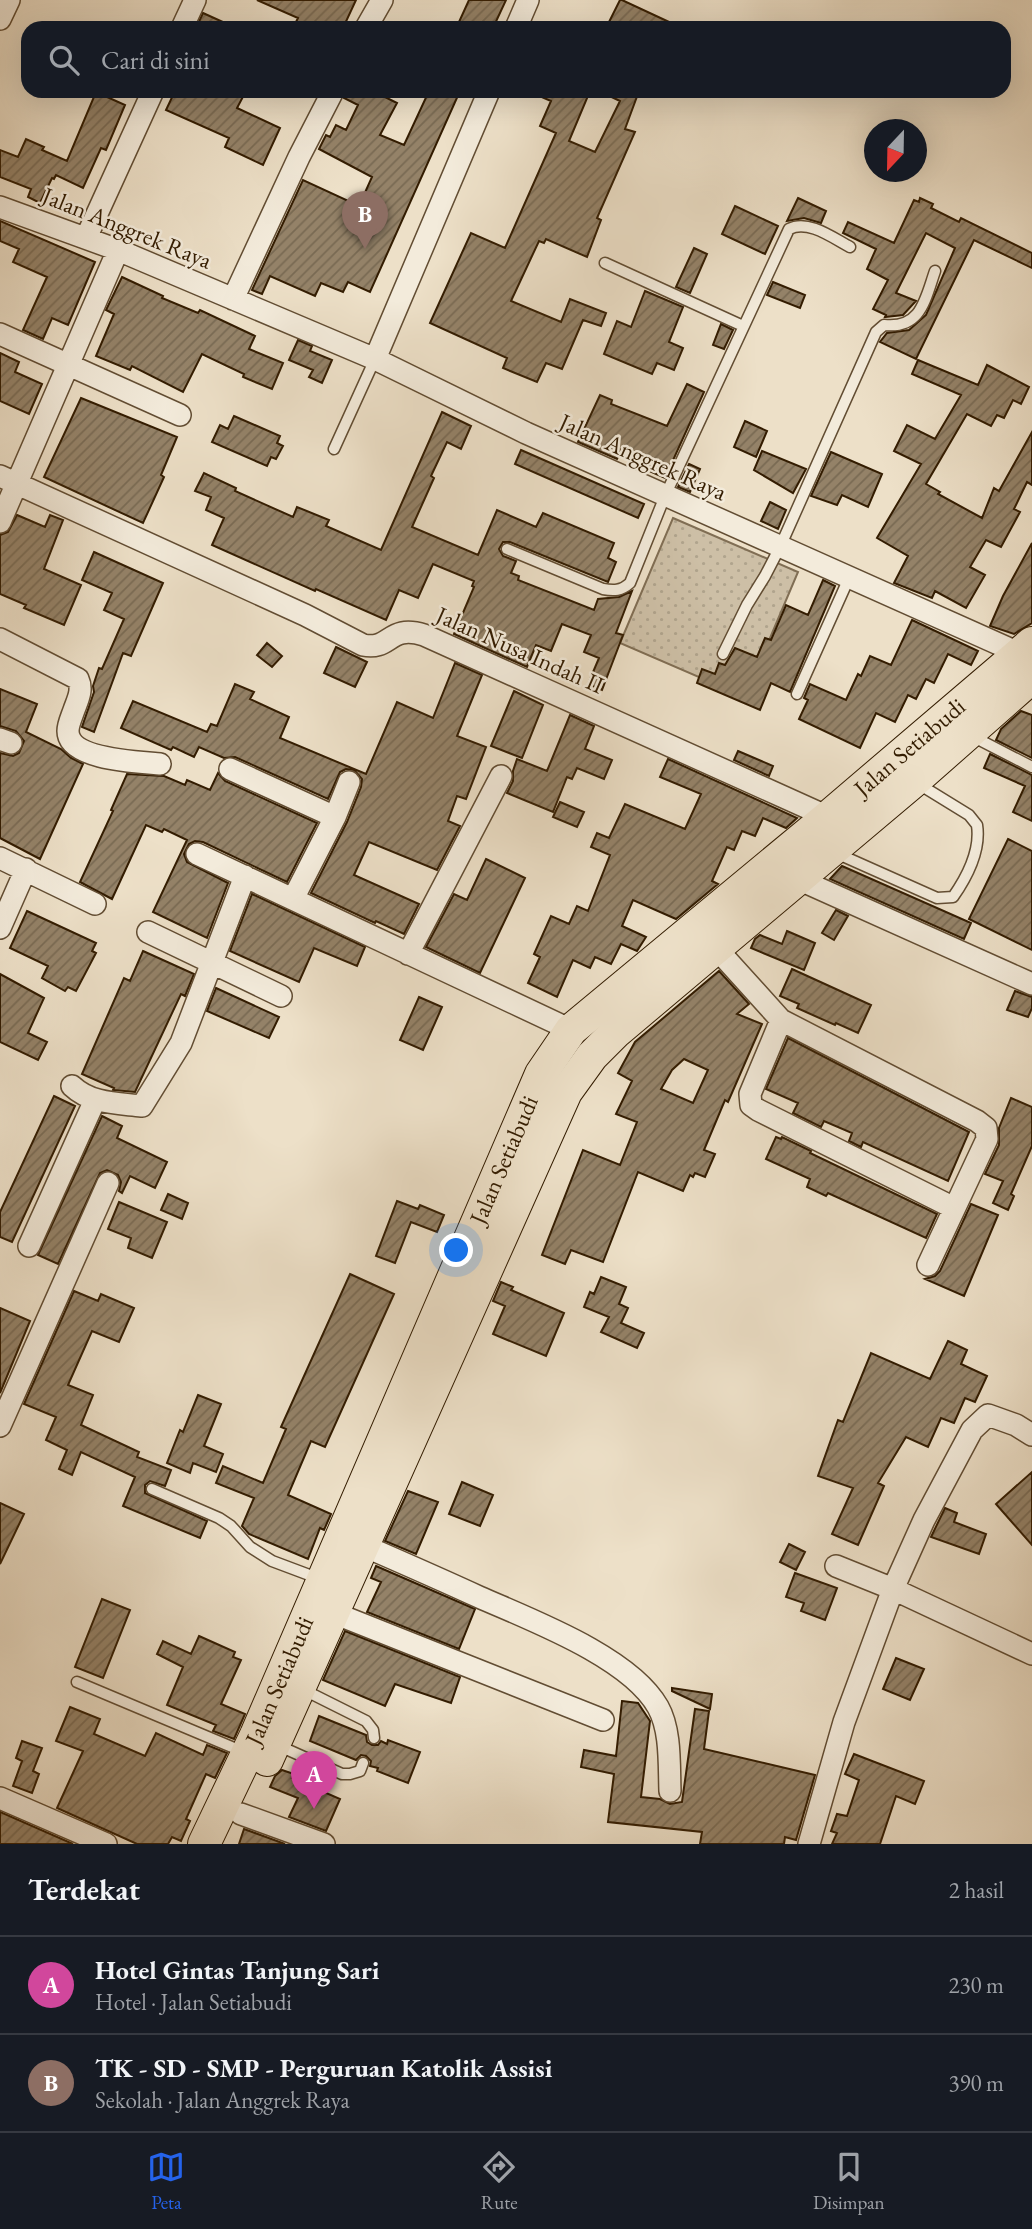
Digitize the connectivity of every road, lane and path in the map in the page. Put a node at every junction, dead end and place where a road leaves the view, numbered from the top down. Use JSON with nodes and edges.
{"nodes":[{"id":1,"x":9,"y":0,"type":"edge"},
{"id":2,"x":195,"y":0,"type":"edge"},
{"id":3,"x":382,"y":0,"type":"edge"},
{"id":4,"x":528,"y":0,"type":"edge"},
{"id":5,"x":0,"y":19,"type":"edge"},
{"id":6,"x":185,"y":21,"type":"edge"},
{"id":7,"x":370,"y":21,"type":"edge"},
{"id":8,"x":519,"y":21,"type":"edge"},
{"id":9,"x":150,"y":98,"type":"edge"},
{"id":10,"x":329,"y":98,"type":"edge"},
{"id":11,"x":486,"y":98,"type":"edge"},
{"id":12,"x":0,"y":206,"type":"edge"},
{"id":13,"x":86,"y":238,"type":"junction"},
{"id":14,"x":850,"y":247,"type":"dead end"},
{"id":15,"x":118,"y":250,"type":"junction"},
{"id":16,"x":605,"y":264,"type":"dead end"},
{"id":17,"x":935,"y":271,"type":"dead end"},
{"id":18,"x":233,"y":299,"type":"junction"},
{"id":19,"x":743,"y":326,"type":"junction"},
{"id":20,"x":0,"y":334,"type":"edge"},
{"id":21,"x":375,"y":359,"type":"junction"},
{"id":22,"x":68,"y":365,"type":"junction"},
{"id":23,"x":180,"y":415,"type":"dead end"},
{"id":24,"x":334,"y":449,"type":"dead end"},
{"id":25,"x":9,"y":480,"type":"edge"},
{"id":26,"x":665,"y":496,"type":"junction"},
{"id":27,"x":0,"y":522,"type":"edge"},
{"id":28,"x":780,"y":547,"type":"junction"},
{"id":29,"x":507,"y":550,"type":"dead end"},
{"id":30,"x":849,"y":578,"type":"junction"},
{"id":31,"x":0,"y":639,"type":"edge"},
{"id":32,"x":723,"y":654,"type":"dead end"},
{"id":33,"x":1029,"y":658,"type":"edge"},
{"id":34,"x":797,"y":694,"type":"dead end"},
{"id":35,"x":967,"y":734,"type":"junction"},
{"id":36,"x":160,"y":764,"type":"dead end"},
{"id":37,"x":1032,"y":767,"type":"edge"},
{"id":38,"x":230,"y":769,"type":"dead end"},
{"id":39,"x":501,"y":776,"type":"dead end"},
{"id":40,"x":914,"y":781,"type":"junction"},
{"id":41,"x":349,"y":782,"type":"dead end"},
{"id":42,"x":335,"y":817,"type":"junction"},
{"id":43,"x":828,"y":817,"type":"junction"},
{"id":44,"x":830,"y":850,"type":"junction"},
{"id":45,"x":197,"y":854,"type":"dead end"},
{"id":46,"x":0,"y":858,"type":"edge"},
{"id":47,"x":26,"y":869,"type":"junction"},
{"id":48,"x":245,"y":876,"type":"junction"},
{"id":49,"x":797,"y":879,"type":"junction"},
{"id":50,"x":293,"y":899,"type":"junction"},
{"id":51,"x":95,"y":904,"type":"dead end"},
{"id":52,"x":0,"y":928,"type":"edge"},
{"id":53,"x":148,"y":932,"type":"dead end"},
{"id":54,"x":715,"y":947,"type":"junction"},
{"id":55,"x":408,"y":954,"type":"junction"},
{"id":56,"x":211,"y":963,"type":"junction"},
{"id":57,"x":1032,"y":984,"type":"edge"},
{"id":58,"x":281,"y":996,"type":"dead end"},
{"id":59,"x":781,"y":1020,"type":"junction"},
{"id":60,"x":571,"y":1030,"type":"junction"},
{"id":61,"x":72,"y":1086,"type":"dead end"},
{"id":62,"x":95,"y":1100,"type":"junction"},
{"id":63,"x":108,"y":1184,"type":"dead end"},
{"id":64,"x":954,"y":1208,"type":"junction"},
{"id":65,"x":29,"y":1245,"type":"dead end"},
{"id":66,"x":928,"y":1265,"type":"dead end"},
{"id":67,"x":0,"y":1426,"type":"edge"},
{"id":68,"x":1032,"y":1435,"type":"edge"},
{"id":69,"x":152,"y":1489,"type":"dead end"},
{"id":70,"x":362,"y":1545,"type":"junction"},
{"id":71,"x":835,"y":1566,"type":"dead end"},
{"id":72,"x":323,"y":1580,"type":"junction"},
{"id":73,"x":893,"y":1589,"type":"junction"},
{"id":74,"x":334,"y":1613,"type":"junction"},
{"id":75,"x":1032,"y":1654,"type":"edge"},
{"id":76,"x":77,"y":1682,"type":"dead end"},
{"id":77,"x":290,"y":1683,"type":"junction"},
{"id":78,"x":603,"y":1720,"type":"dead end"},
{"id":79,"x":374,"y":1738,"type":"dead end"},
{"id":80,"x":261,"y":1748,"type":"junction"},
{"id":81,"x":363,"y":1763,"type":"dead end"},
{"id":82,"x":670,"y":1791,"type":"dead end"},
{"id":83,"x":0,"y":1798,"type":"edge"},
{"id":84,"x":241,"y":1814,"type":"junction"},
{"id":85,"x":106,"y":1844,"type":"edge"},
{"id":86,"x":204,"y":1844,"type":"edge"},
{"id":87,"x":227,"y":1844,"type":"edge"},
{"id":88,"x":324,"y":1844,"type":"edge"},
{"id":89,"x":809,"y":1844,"type":"edge"}],
"edges":[{"from":1,"to":5,"type":"street"},
{"from":2,"to":6,"type":"street"},
{"from":3,"to":7,"type":"street"},
{"from":4,"to":8,"type":"street"},
{"from":9,"to":13,"type":"street"},
{"from":10,"to":18,"type":"street","name":"Jalan Anggrek Raya"},
{"from":11,"to":21,"type":"street"},
{"from":12,"to":13,"type":"street","name":"Jalan Anggrek Raya"},
{"from":13,"to":15,"type":"street","name":"Jalan Anggrek Raya"},
{"from":14,"to":19,"type":"lane"},
{"from":15,"to":18,"type":"street","name":"Jalan Anggrek Raya"},
{"from":15,"to":22,"type":"street"},
{"from":16,"to":19,"type":"lane"},
{"from":17,"to":28,"type":"lane"},
{"from":18,"to":21,"type":"street","name":"Jalan Anggrek Raya"},
{"from":19,"to":26,"type":"lane"},
{"from":20,"to":22,"type":"street"},
{"from":21,"to":24,"type":"lane"},
{"from":21,"to":26,"type":"street","name":"Jalan Anggrek Raya"},
{"from":22,"to":23,"type":"street"},
{"from":22,"to":25,"type":"street"},
{"from":25,"to":27,"type":"street"},
{"from":25,"to":43,"type":"street","name":"Jalan Nusa Indah II"},
{"from":26,"to":28,"type":"street","name":"Jalan Anggrek Raya"},
{"from":26,"to":29,"type":"lane"},
{"from":28,"to":30,"type":"street","name":"Jalan Anggrek Raya"},
{"from":28,"to":32,"type":"lane"},
{"from":30,"to":33,"type":"street","name":"Jalan Anggrek Raya"},
{"from":30,"to":34,"type":"lane"},
{"from":31,"to":36,"type":"street"},
{"from":33,"to":35,"type":"main road","name":"Jalan Setiabudi"},
{"from":33,"to":43,"type":"main road","name":"Jalan Setiabudi"},
{"from":35,"to":37,"type":"lane"},
{"from":35,"to":40,"type":"main road","name":"Jalan Setiabudi"},
{"from":38,"to":42,"type":"street"},
{"from":39,"to":55,"type":"street"},
{"from":40,"to":44,"type":"main road","name":"Jalan Setiabudi"},
{"from":40,"to":44,"type":"lane"},
{"from":41,"to":42,"type":"street"},
{"from":42,"to":50,"type":"street"},
{"from":43,"to":60,"type":"main road","name":"Jalan Setiabudi"},
{"from":44,"to":49,"type":"main road","name":"Jalan Setiabudi"},
{"from":45,"to":48,"type":"street"},
{"from":46,"to":47,"type":"street"},
{"from":47,"to":51,"type":"street"},
{"from":47,"to":52,"type":"street"},
{"from":48,"to":50,"type":"street"},
{"from":48,"to":56,"type":"street"},
{"from":49,"to":54,"type":"main road","name":"Jalan Setiabudi"},
{"from":49,"to":57,"type":"street"},
{"from":50,"to":55,"type":"street"},
{"from":53,"to":56,"type":"street"},
{"from":54,"to":59,"type":"street"},
{"from":54,"to":70,"type":"main road","name":"Jalan Setiabudi"},
{"from":55,"to":60,"type":"street"},
{"from":56,"to":58,"type":"street"},
{"from":56,"to":62,"type":"street"},
{"from":59,"to":64,"type":"street"},
{"from":59,"to":64,"type":"street"},
{"from":60,"to":72,"type":"main road","name":"Jalan Setiabudi"},
{"from":61,"to":62,"type":"street"},
{"from":62,"to":65,"type":"street"},
{"from":63,"to":67,"type":"street"},
{"from":64,"to":66,"type":"street"},
{"from":68,"to":73,"type":"street"},
{"from":69,"to":72,"type":"lane"},
{"from":70,"to":74,"type":"main road","name":"Jalan Setiabudi"},
{"from":70,"to":82,"type":"street"},
{"from":71,"to":73,"type":"street"},
{"from":72,"to":77,"type":"main road","name":"Jalan Setiabudi"},
{"from":73,"to":75,"type":"street"},
{"from":73,"to":89,"type":"street"},
{"from":74,"to":77,"type":"main road","name":"Jalan Setiabudi"},
{"from":74,"to":78,"type":"street"},
{"from":76,"to":80,"type":"lane"},
{"from":77,"to":79,"type":"lane"},
{"from":77,"to":80,"type":"main road","name":"Jalan Setiabudi"},
{"from":80,"to":81,"type":"lane"},
{"from":80,"to":84,"type":"main road","name":"Jalan Setiabudi"},
{"from":80,"to":86,"type":"main road","name":"Jalan Setiabudi"},
{"from":83,"to":85,"type":"street"},
{"from":84,"to":87,"type":"main road","name":"Jalan Setiabudi"},
{"from":84,"to":88,"type":"street"}]}
